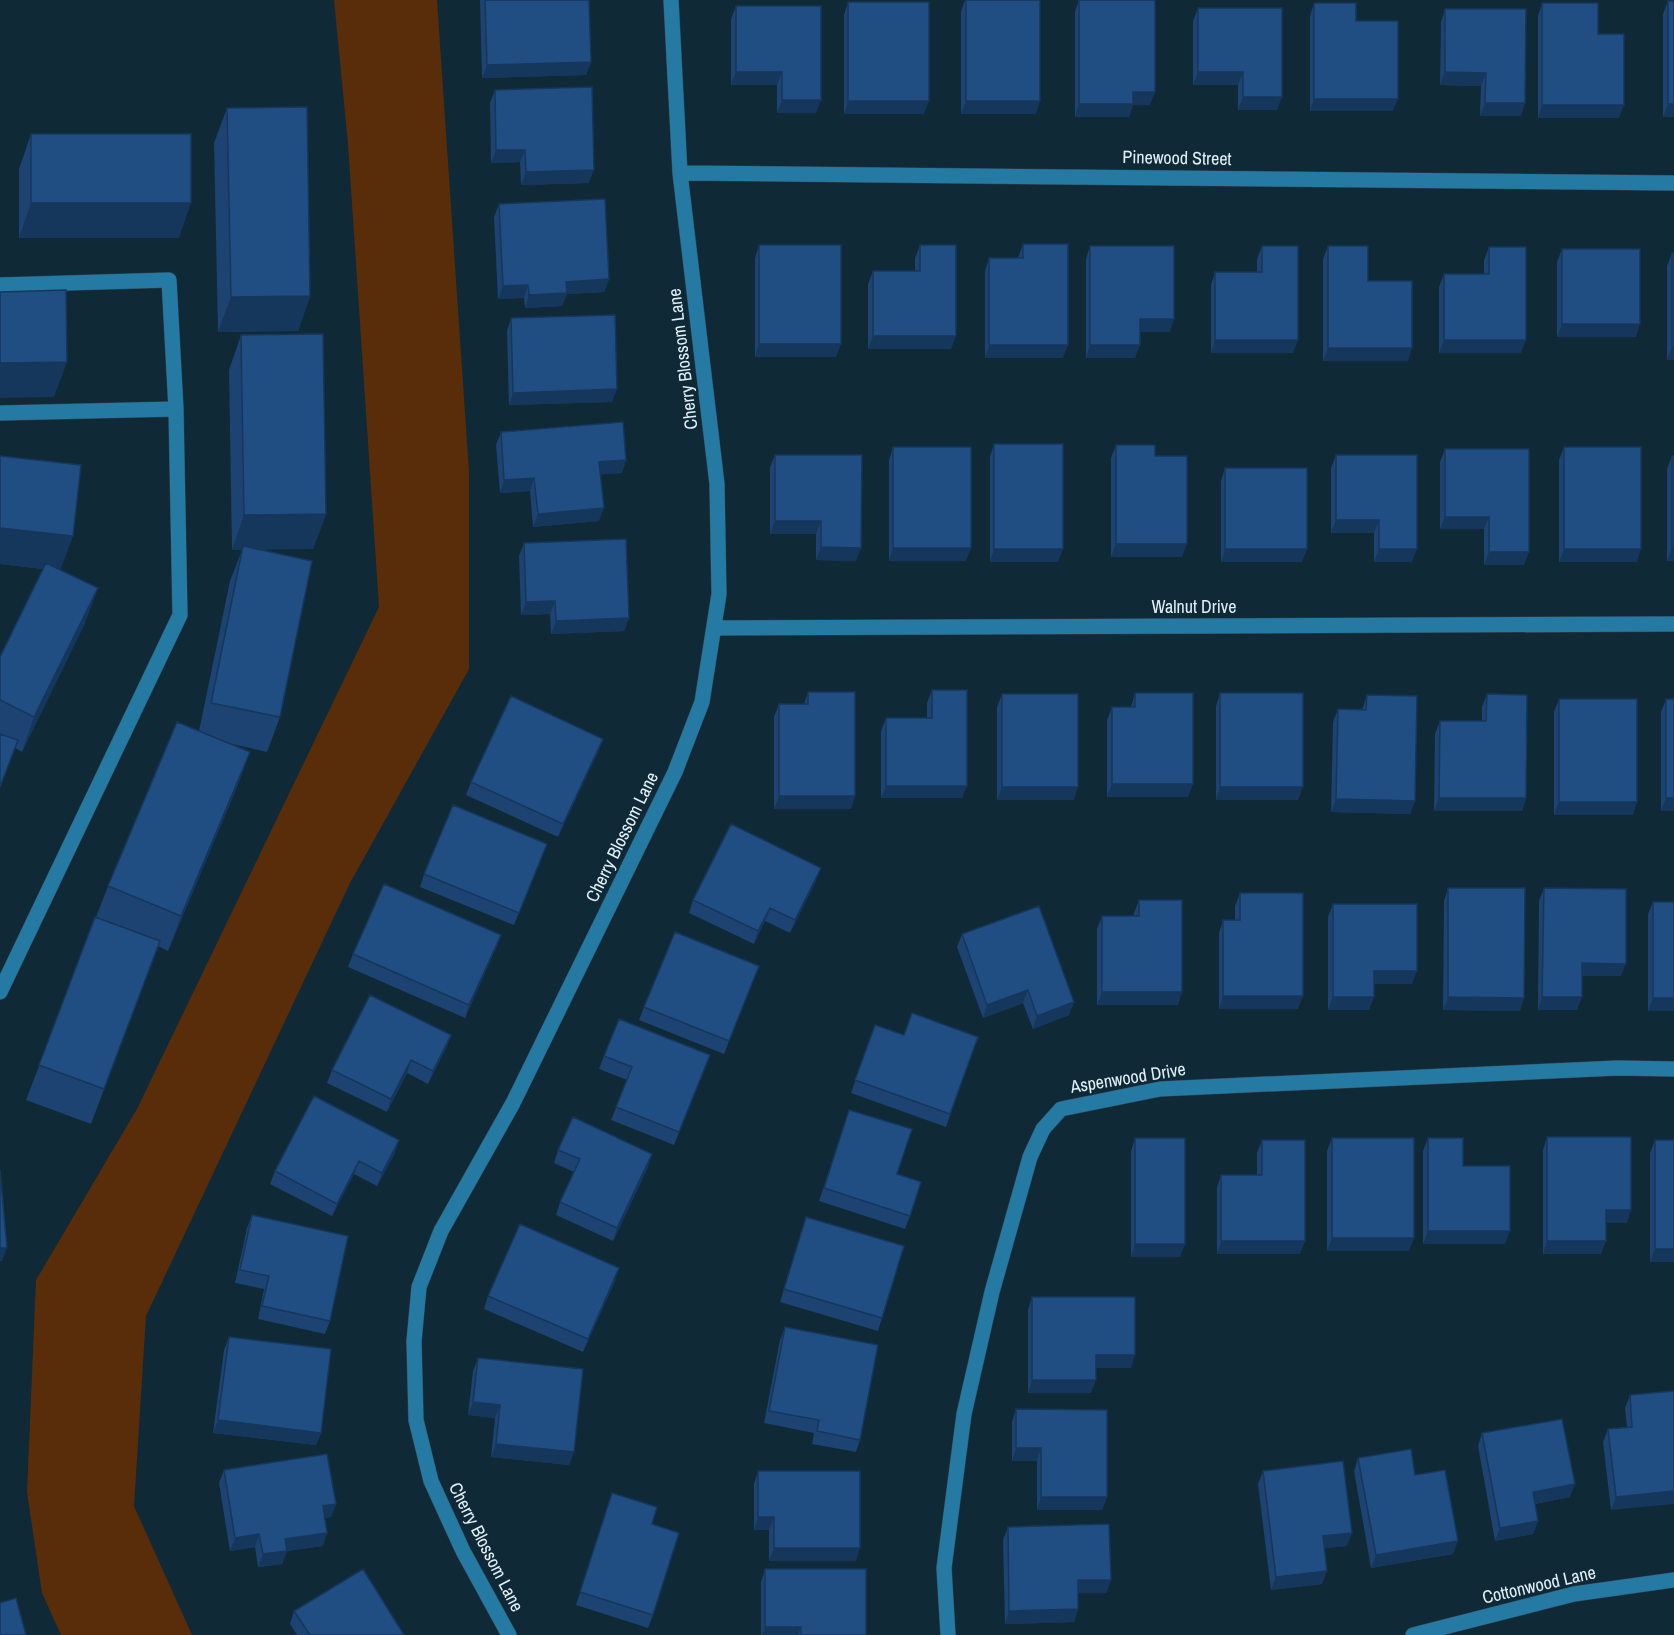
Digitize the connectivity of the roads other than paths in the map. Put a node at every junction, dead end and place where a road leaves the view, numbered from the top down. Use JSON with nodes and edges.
{"nodes":[{"id":1,"x":671,"y":0,"type":"edge"},
{"id":2,"x":680,"y":173,"type":"junction"},
{"id":3,"x":1674,"y":183,"type":"edge"},
{"id":4,"x":0,"y":285,"type":"edge"},
{"id":5,"x":176,"y":409,"type":"junction"},
{"id":6,"x":0,"y":412,"type":"edge"},
{"id":7,"x":1674,"y":624,"type":"edge"},
{"id":8,"x":714,"y":628,"type":"junction"},
{"id":9,"x":0,"y":992,"type":"edge"},
{"id":10,"x":1674,"y":1069,"type":"edge"},
{"id":11,"x":1674,"y":1580,"type":"edge"},
{"id":12,"x":509,"y":1635,"type":"edge"},
{"id":13,"x":948,"y":1635,"type":"edge"},
{"id":14,"x":1413,"y":1635,"type":"edge"}],
"edges":[{"from":1,"to":2,"type":"street","name":"Cherry Blossom Lane"},
{"from":2,"to":3,"type":"street","name":"Pinewood Street"},
{"from":2,"to":8,"type":"street","name":"Cherry Blossom Lane"},
{"from":4,"to":5,"type":"street"},
{"from":5,"to":6,"type":"street"},
{"from":5,"to":9,"type":"street"},
{"from":7,"to":8,"type":"street","name":"Walnut Drive"},
{"from":8,"to":12,"type":"street","name":"Cherry Blossom Lane"},
{"from":10,"to":13,"type":"street","name":"Aspenwood Drive"},
{"from":11,"to":14,"type":"street","name":"Cottonwood Lane"}]}
